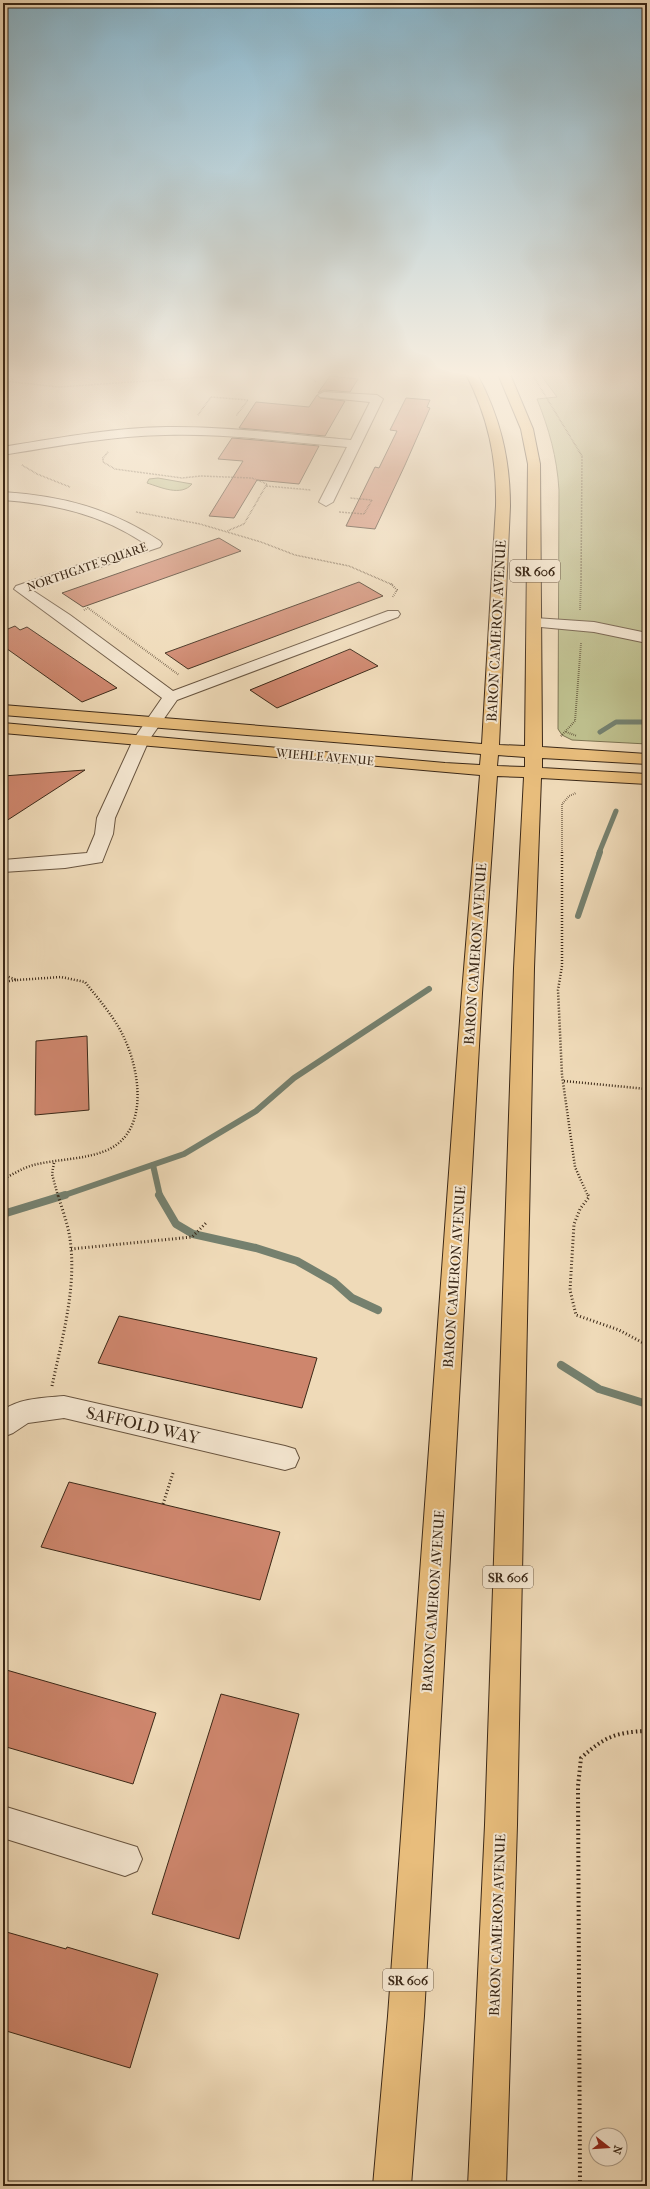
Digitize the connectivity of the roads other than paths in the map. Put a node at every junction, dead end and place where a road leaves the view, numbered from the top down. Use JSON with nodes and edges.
{"nodes":[{"id":1,"x":339,"y":476,"type":"edge"},
{"id":2,"x":504,"y":476,"type":"edge"},
{"id":3,"x":534,"y":476,"type":"edge"},
{"id":4,"x":3,"y":496,"type":"edge"},
{"id":5,"x":326,"y":502,"type":"dead end"},
{"id":6,"x":391,"y":607,"type":"road end"},
{"id":7,"x":535,"y":623,"type":"junction"},
{"id":8,"x":647,"y":638,"type":"edge"},
{"id":9,"x":170,"y":697,"type":"junction"},
{"id":10,"x":3,"y":710,"type":"edge"},
{"id":11,"x":152,"y":723,"type":"junction"},
{"id":12,"x":3,"y":728,"type":"edge"},
{"id":13,"x":141,"y":740,"type":"junction"},
{"id":14,"x":533,"y":753,"type":"junction"},
{"id":15,"x":647,"y":759,"type":"edge"},
{"id":16,"x":489,"y":760,"type":"junction"},
{"id":17,"x":533,"y":773,"type":"junction"},
{"id":18,"x":647,"y":779,"type":"edge"},
{"id":19,"x":3,"y":866,"type":"edge"},
{"id":20,"x":3,"y":1425,"type":"edge"},
{"id":21,"x":285,"y":1458,"type":"dead end"},
{"id":22,"x":3,"y":1822,"type":"edge"},
{"id":23,"x":125,"y":1859,"type":"dead end"},
{"id":24,"x":392,"y":2186,"type":"edge"},
{"id":25,"x":487,"y":2186,"type":"edge"}],
"edges":[{"from":1,"to":5,"type":"street"},
{"from":2,"to":16,"type":"main road","name":"BARON CAMERON AVENUE","number":"SR 606"},
{"from":3,"to":7,"type":"main road","name":"BARON CAMERON AVENUE","number":"SR 606"},
{"from":4,"to":9,"type":"street","name":"NORTHGATE SQUARE"},
{"from":6,"to":9,"type":"street"},
{"from":7,"to":8,"type":"street"},
{"from":7,"to":14,"type":"main road","name":"BARON CAMERON AVENUE","number":"SR 606"},
{"from":9,"to":11,"type":"street"},
{"from":10,"to":11,"type":"main road","name":"WIEHLE AVENUE"},
{"from":11,"to":13,"type":"street"},
{"from":11,"to":16,"type":"main road","name":"WIEHLE AVENUE"},
{"from":12,"to":13,"type":"main road","name":"WIEHLE AVENUE"},
{"from":13,"to":16,"type":"main road","name":"WIEHLE AVENUE"},
{"from":13,"to":19,"type":"street"},
{"from":14,"to":15,"type":"main road","name":"WIEHLE AVENUE"},
{"from":14,"to":16,"type":"main road","name":"WIEHLE AVENUE"},
{"from":14,"to":17,"type":"main road","name":"BARON CAMERON AVENUE","number":"SR 606"},
{"from":16,"to":17,"type":"main road","name":"WIEHLE AVENUE"},
{"from":16,"to":24,"type":"main road","name":"BARON CAMERON AVENUE","number":"SR 606"},
{"from":17,"to":18,"type":"main road","name":"WIEHLE AVENUE"},
{"from":17,"to":25,"type":"main road","name":"BARON CAMERON AVENUE","number":"SR 606"},
{"from":20,"to":21,"type":"street","name":"SAFFOLD WAY"},
{"from":22,"to":23,"type":"street"}]}
